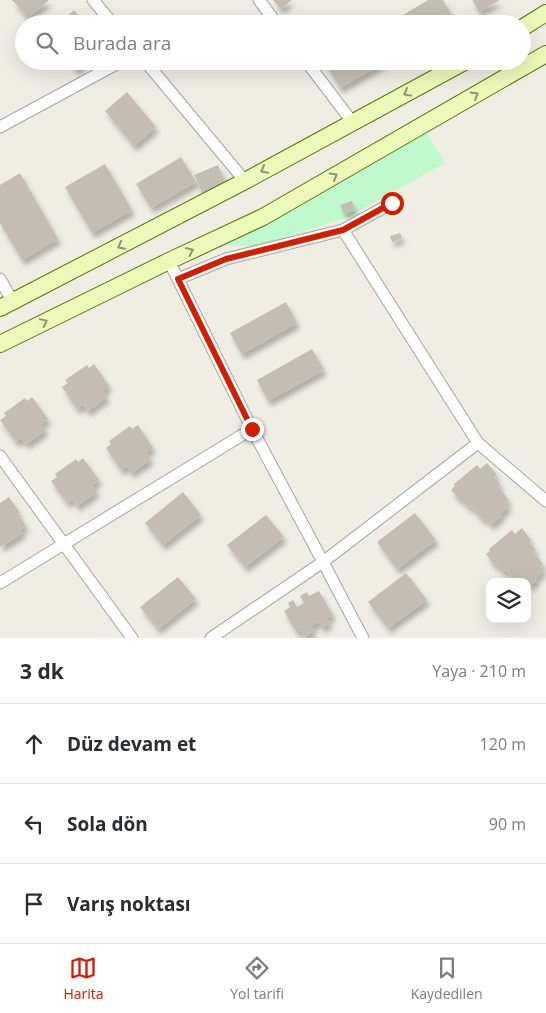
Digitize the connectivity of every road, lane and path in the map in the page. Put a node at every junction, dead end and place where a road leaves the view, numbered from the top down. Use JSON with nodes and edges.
{"nodes":[{"id":1,"x":93,"y":0,"type":"edge"},
{"id":2,"x":259,"y":0,"type":"edge"},
{"id":3,"x":546,"y":13,"type":"edge"},
{"id":4,"x":106,"y":15,"type":"edge"},
{"id":5,"x":270,"y":15,"type":"edge"},
{"id":6,"x":531,"y":22,"type":"edge"},
{"id":7,"x":546,"y":54,"type":"edge"},
{"id":8,"x":531,"y":63,"type":"edge"},
{"id":9,"x":105,"y":70,"type":"edge"},
{"id":10,"x":153,"y":70,"type":"edge"},
{"id":11,"x":313,"y":70,"type":"edge"},
{"id":12,"x":449,"y":70,"type":"edge"},
{"id":13,"x":518,"y":70,"type":"edge"},
{"id":14,"x":353,"y":122,"type":"junction"},
{"id":15,"x":0,"y":127,"type":"edge"},
{"id":16,"x":245,"y":180,"type":"junction"},
{"id":17,"x":392,"y":203,"type":"dead end"},
{"id":18,"x":343,"y":230,"type":"junction"},
{"id":19,"x":169,"y":261,"type":"junction"},
{"id":20,"x":0,"y":279,"type":"edge"},
{"id":21,"x":178,"y":279,"type":"junction"},
{"id":22,"x":6,"y":305,"type":"edge"},
{"id":23,"x":0,"y":344,"type":"edge"},
{"id":24,"x":252,"y":429,"type":"junction"},
{"id":25,"x":478,"y":443,"type":"junction"},
{"id":26,"x":0,"y":456,"type":"edge"},
{"id":27,"x":546,"y":501,"type":"edge"},
{"id":28,"x":63,"y":544,"type":"junction"},
{"id":29,"x":323,"y":562,"type":"junction"},
{"id":30,"x":0,"y":583,"type":"edge"},
{"id":31,"x":132,"y":638,"type":"edge"},
{"id":32,"x":211,"y":638,"type":"edge"},
{"id":33,"x":362,"y":638,"type":"edge"}],
"edges":[{"from":1,"to":4,"type":"street"},
{"from":2,"to":5,"type":"street"},
{"from":3,"to":6,"type":"main road"},
{"from":8,"to":7,"type":"main road","one_way":true},
{"from":9,"to":15,"type":"street"},
{"from":10,"to":16,"type":"street"},
{"from":11,"to":14,"type":"street"},
{"from":12,"to":14,"type":"main road","one_way":true},
{"from":19,"to":13,"type":"main road","one_way":true},
{"from":14,"to":16,"type":"main road","one_way":true},
{"from":16,"to":22,"type":"main road","one_way":true},
{"from":17,"to":18,"type":"street"},
{"from":18,"to":21,"type":"street"},
{"from":18,"to":25,"type":"street"},
{"from":19,"to":21,"type":"street"},
{"from":23,"to":19,"type":"main road","one_way":true},
{"from":20,"to":22,"type":"street"},
{"from":21,"to":24,"type":"street"},
{"from":24,"to":28,"type":"street"},
{"from":24,"to":29,"type":"street"},
{"from":25,"to":27,"type":"street"},
{"from":25,"to":29,"type":"street"},
{"from":26,"to":28,"type":"street"},
{"from":28,"to":30,"type":"street"},
{"from":28,"to":31,"type":"street"},
{"from":29,"to":32,"type":"street"},
{"from":29,"to":33,"type":"street"}]}
